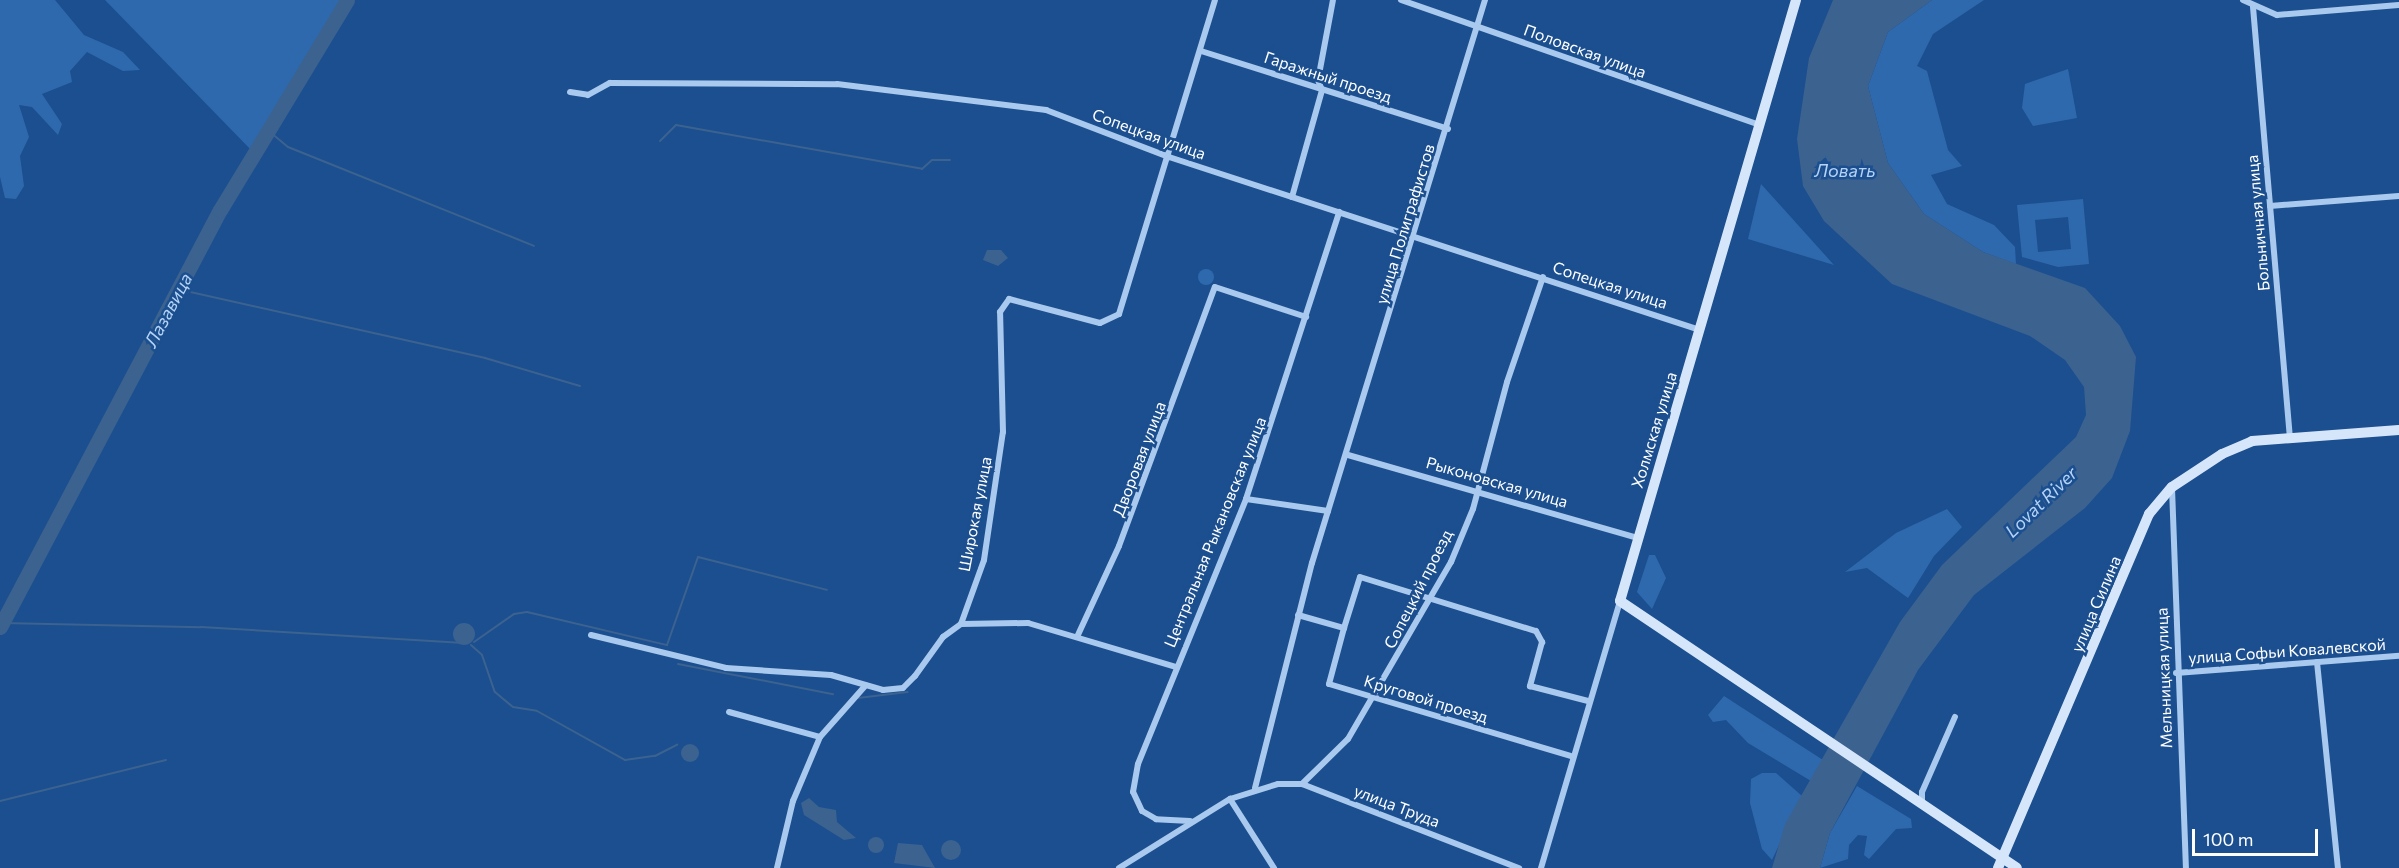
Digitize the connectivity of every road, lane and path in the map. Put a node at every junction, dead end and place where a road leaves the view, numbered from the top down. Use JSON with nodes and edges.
{"nodes":[{"id":1,"x":1215,"y":0,"type":"edge"},
{"id":2,"x":1333,"y":0,"type":"edge"},
{"id":3,"x":1401,"y":0,"type":"edge"},
{"id":4,"x":1485,"y":0,"type":"edge"},
{"id":5,"x":1796,"y":0,"type":"edge"},
{"id":6,"x":2243,"y":0,"type":"edge"},
{"id":7,"x":2399,"y":5,"type":"edge"},
{"id":8,"x":2253,"y":7,"type":"junction"},
{"id":9,"x":1478,"y":27,"type":"junction"},
{"id":10,"x":1201,"y":51,"type":"junction"},
{"id":11,"x":1322,"y":90,"type":"junction"},
{"id":12,"x":570,"y":93,"type":"dead end"},
{"id":13,"x":1761,"y":125,"type":"junction"},
{"id":14,"x":1448,"y":129,"type":"junction"},
{"id":15,"x":1169,"y":157,"type":"junction"},
{"id":16,"x":2399,"y":196,"type":"edge"},
{"id":17,"x":1292,"y":197,"type":"junction"},
{"id":18,"x":2270,"y":206,"type":"junction"},
{"id":19,"x":1339,"y":212,"type":"junction"},
{"id":20,"x":1416,"y":236,"type":"junction"},
{"id":21,"x":1543,"y":277,"type":"junction"},
{"id":22,"x":1306,"y":317,"type":"junction"},
{"id":23,"x":1701,"y":330,"type":"junction"},
{"id":24,"x":2399,"y":430,"type":"edge"},
{"id":25,"x":2290,"y":436,"type":"junction"},
{"id":26,"x":1348,"y":455,"type":"junction"},
{"id":27,"x":2172,"y":487,"type":"junction"},
{"id":28,"x":1479,"y":489,"type":"junction"},
{"id":29,"x":1246,"y":499,"type":"junction"},
{"id":30,"x":1328,"y":511,"type":"junction"},
{"id":31,"x":1637,"y":538,"type":"junction"},
{"id":32,"x":1432,"y":599,"type":"junction"},
{"id":33,"x":1620,"y":600,"type":"junction"},
{"id":34,"x":1298,"y":615,"type":"junction"},
{"id":35,"x":962,"y":624,"type":"junction"},
{"id":36,"x":1344,"y":628,"type":"junction"},
{"id":37,"x":591,"y":635,"type":"dead end"},
{"id":38,"x":1077,"y":637,"type":"junction"},
{"id":39,"x":2399,"y":657,"type":"edge"},
{"id":40,"x":2317,"y":662,"type":"junction"},
{"id":41,"x":1176,"y":667,"type":"junction"},
{"id":42,"x":2176,"y":673,"type":"junction"},
{"id":43,"x":866,"y":685,"type":"junction"},
{"id":44,"x":1375,"y":698,"type":"junction"},
{"id":45,"x":1588,"y":701,"type":"junction"},
{"id":46,"x":729,"y":712,"type":"dead end"},
{"id":47,"x":1955,"y":717,"type":"dead end"},
{"id":48,"x":820,"y":737,"type":"junction"},
{"id":49,"x":1571,"y":756,"type":"junction"},
{"id":50,"x":1302,"y":784,"type":"junction"},
{"id":51,"x":1259,"y":787,"type":"junction"},
{"id":52,"x":1230,"y":800,"type":"junction"},
{"id":53,"x":1922,"y":803,"type":"junction"},
{"id":54,"x":1190,"y":821,"type":"junction"},
{"id":55,"x":2000,"y":863,"type":"edge"},
{"id":56,"x":777,"y":868,"type":"edge"},
{"id":57,"x":1119,"y":868,"type":"edge"},
{"id":58,"x":1274,"y":868,"type":"edge"},
{"id":59,"x":1519,"y":868,"type":"edge"},
{"id":60,"x":1541,"y":868,"type":"edge"},
{"id":61,"x":2017,"y":868,"type":"edge"},
{"id":62,"x":2186,"y":868,"type":"edge"},
{"id":63,"x":2338,"y":868,"type":"edge"}],
"edges":[{"from":1,"to":10,"type":"street"},
{"from":2,"to":11,"type":"street"},
{"from":3,"to":9,"type":"street","name":"Половская улица"},
{"from":4,"to":9,"type":"street","name":"улица Полиграфистов"},
{"from":5,"to":13,"type":"main road","name":"Холмская улица"},
{"from":6,"to":8,"type":"street"},
{"from":7,"to":8,"type":"street"},
{"from":8,"to":18,"type":"street","name":"Больничная улица"},
{"from":9,"to":13,"type":"street","name":"Половская улица"},
{"from":9,"to":14,"type":"street","name":"улица Полиграфистов"},
{"from":10,"to":11,"type":"street","name":"Гаражный проезд"},
{"from":10,"to":15,"type":"street"},
{"from":11,"to":14,"type":"street","name":"Гаражный проезд"},
{"from":11,"to":17,"type":"street"},
{"from":12,"to":15,"type":"street","name":"Сопецкая улица"},
{"from":13,"to":23,"type":"main road","name":"Холмская улица"},
{"from":14,"to":20,"type":"street","name":"улица Полиграфистов"},
{"from":15,"to":17,"type":"street","name":"Сопецкая улица"},
{"from":15,"to":35,"type":"street","name":"Широкая улица"},
{"from":16,"to":18,"type":"street"},
{"from":17,"to":19,"type":"street","name":"Сопецкая улица"},
{"from":18,"to":25,"type":"street","name":"Больничная улица"},
{"from":19,"to":20,"type":"street","name":"Сопецкая улица"},
{"from":19,"to":22,"type":"street","name":"Центральная Рыкановская улица"},
{"from":20,"to":21,"type":"street","name":"Сопецкая улица"},
{"from":20,"to":26,"type":"street","name":"улица Полиграфистов"},
{"from":21,"to":23,"type":"street","name":"Сопецкая улица"},
{"from":21,"to":28,"type":"street","name":"Сопецкий проезд"},
{"from":22,"to":29,"type":"street","name":"Центральная Рыкановская улица"},
{"from":22,"to":38,"type":"street","name":"Дворовая улица"},
{"from":23,"to":31,"type":"main road","name":"Холмская улица"},
{"from":24,"to":25,"type":"main road","name":"улица Силина"},
{"from":25,"to":27,"type":"main road","name":"улица Силина"},
{"from":26,"to":28,"type":"street","name":"Рыконовская улица"},
{"from":26,"to":30,"type":"street","name":"улица Полиграфистов"},
{"from":27,"to":42,"type":"street","name":"Мельницкая улица"},
{"from":27,"to":55,"type":"main road","name":"улица Силина"},
{"from":28,"to":31,"type":"street","name":"Рыконовская улица"},
{"from":28,"to":32,"type":"street","name":"Сопецкий проезд"},
{"from":29,"to":30,"type":"street"},
{"from":29,"to":41,"type":"street","name":"Центральная Рыкановская улица"},
{"from":30,"to":34,"type":"street"},
{"from":31,"to":33,"type":"main road","name":"Холмская улица"},
{"from":32,"to":36,"type":"street","name":"Круговой проезд"},
{"from":32,"to":44,"type":"street","name":"Сопецкий проезд"},
{"from":32,"to":45,"type":"street","name":"Круговой проезд"},
{"from":33,"to":45,"type":"street","name":"Холмская улица"},
{"from":33,"to":53,"type":"main road"},
{"from":34,"to":36,"type":"street"},
{"from":34,"to":51,"type":"street"},
{"from":35,"to":38,"type":"street"},
{"from":35,"to":43,"type":"street"},
{"from":36,"to":44,"type":"street","name":"Круговой проезд"},
{"from":37,"to":43,"type":"street"},
{"from":38,"to":41,"type":"street"},
{"from":39,"to":40,"type":"street","name":"улица Софьи Ковалевской"},
{"from":40,"to":42,"type":"street","name":"улица Софьи Ковалевской"},
{"from":40,"to":63,"type":"street"},
{"from":41,"to":54,"type":"street","name":"Центральная Рыкановская улица"},
{"from":42,"to":62,"type":"street","name":"Мельницкая улица"},
{"from":43,"to":48,"type":"street"},
{"from":44,"to":49,"type":"street","name":"Круговой проезд"},
{"from":44,"to":50,"type":"street","name":"Сопецкий проезд"},
{"from":45,"to":49,"type":"street","name":"Холмская улица"},
{"from":46,"to":48,"type":"street"},
{"from":47,"to":53,"type":"street"},
{"from":48,"to":56,"type":"street"},
{"from":49,"to":60,"type":"street","name":"Холмская улица"},
{"from":50,"to":51,"type":"street","name":"улица Труда"},
{"from":50,"to":59,"type":"street","name":"улица Труда"},
{"from":51,"to":52,"type":"street"},
{"from":52,"to":54,"type":"street"},
{"from":52,"to":58,"type":"street"},
{"from":53,"to":55,"type":"main road"},
{"from":54,"to":57,"type":"street"},
{"from":55,"to":61,"type":"main road"}]}
